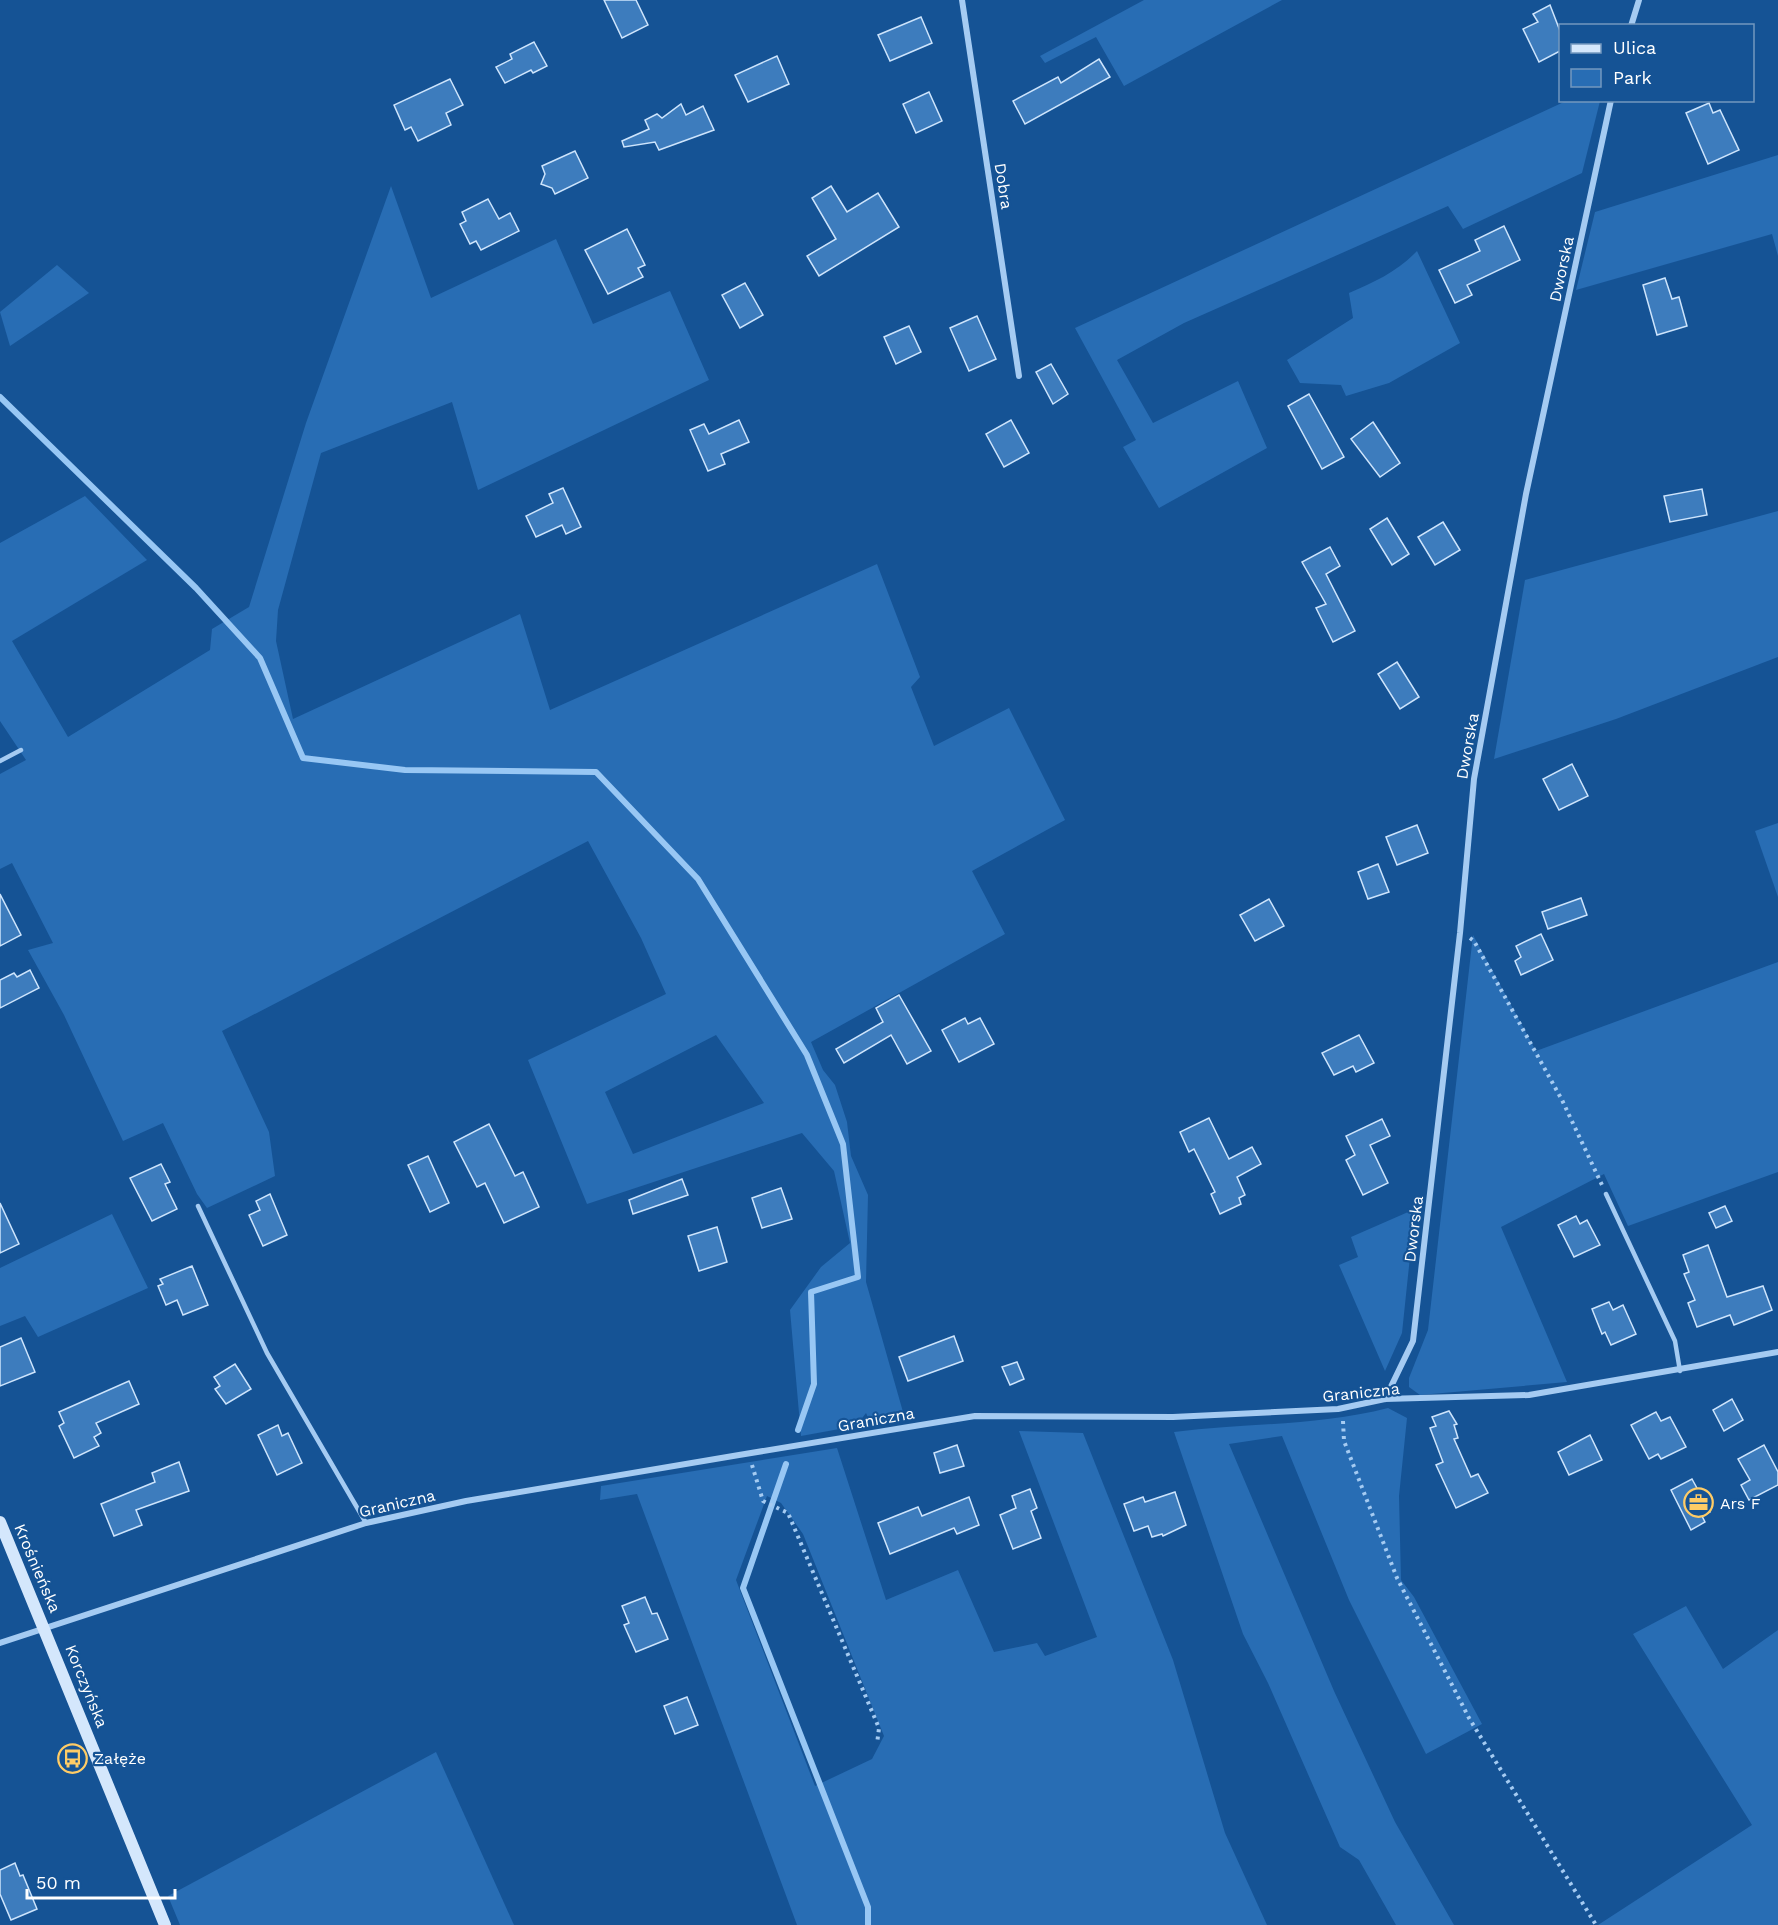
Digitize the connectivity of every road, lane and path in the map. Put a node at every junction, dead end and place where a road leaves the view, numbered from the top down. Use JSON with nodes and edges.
{"nodes":[{"id":1,"x":962,"y":0,"type":"edge"},
{"id":2,"x":1639,"y":0,"type":"edge"},
{"id":3,"x":1632,"y":24,"type":"edge"},
{"id":4,"x":1611,"y":102,"type":"edge"},
{"id":5,"x":1019,"y":376,"type":"dead end"},
{"id":6,"x":21,"y":750,"type":"dead end"},
{"id":7,"x":0,"y":761,"type":"edge"},
{"id":8,"x":1460,"y":933,"type":"junction"},
{"id":9,"x":1606,"y":1194,"type":"joint"},
{"id":10,"x":198,"y":1206,"type":"dead end"},
{"id":11,"x":1778,"y":1352,"type":"edge"},
{"id":12,"x":1680,"y":1371,"type":"junction"},
{"id":13,"x":1385,"y":1399,"type":"junction"},
{"id":14,"x":1343,"y":1408,"type":"junction"},
{"id":15,"x":748,"y":1454,"type":"junction"},
{"id":16,"x":0,"y":1522,"type":"edge"},
{"id":17,"x":366,"y":1523,"type":"junction"},
{"id":18,"x":45,"y":1627,"type":"junction"},
{"id":19,"x":0,"y":1643,"type":"edge"},
{"id":20,"x":878,"y":1744,"type":"dead end"},
{"id":21,"x":165,"y":1925,"type":"edge"},
{"id":22,"x":1596,"y":1925,"type":"edge"}],
"edges":[{"from":1,"to":5,"type":"street","name":"Dobra"},
{"from":2,"to":3,"type":"street"},
{"from":4,"to":8,"type":"street","name":"Dworska"},
{"from":6,"to":7,"type":"lane"},
{"from":8,"to":9,"type":"path"},
{"from":8,"to":13,"type":"street","name":"Dworska"},
{"from":9,"to":12,"type":"lane"},
{"from":10,"to":17,"type":"lane"},
{"from":11,"to":12,"type":"street","name":"Graniczna"},
{"from":12,"to":13,"type":"street","name":"Graniczna"},
{"from":13,"to":14,"type":"street","name":"Graniczna"},
{"from":14,"to":15,"type":"street","name":"Graniczna"},
{"from":14,"to":22,"type":"path"},
{"from":15,"to":17,"type":"street","name":"Graniczna"},
{"from":15,"to":20,"type":"path"},
{"from":16,"to":18,"type":"main road","name":"Krośnieńska"},
{"from":17,"to":18,"type":"street","name":"Graniczna"},
{"from":18,"to":19,"type":"street","name":"Graniczna"},
{"from":18,"to":21,"type":"main road","name":"Korczyńska"}]}
